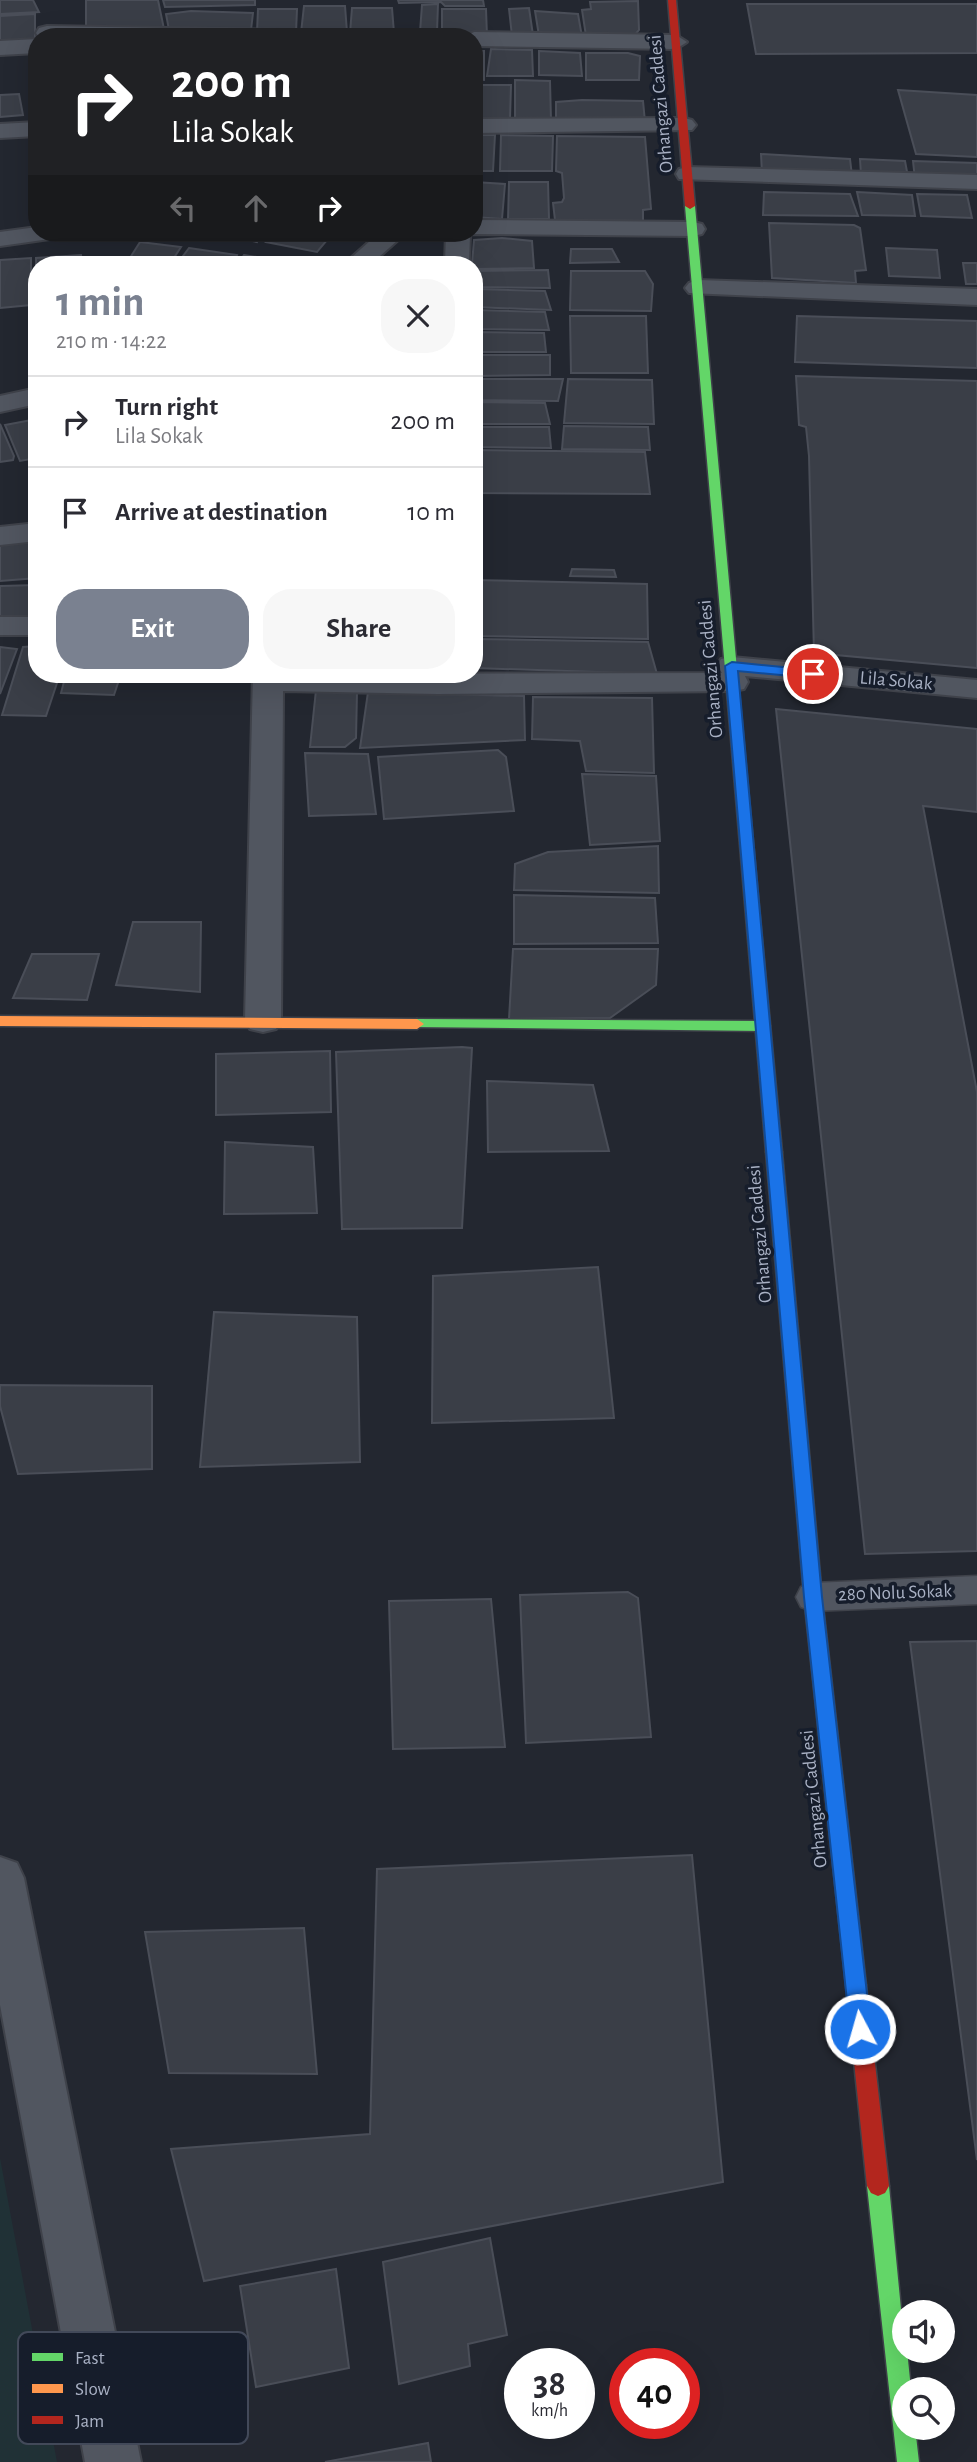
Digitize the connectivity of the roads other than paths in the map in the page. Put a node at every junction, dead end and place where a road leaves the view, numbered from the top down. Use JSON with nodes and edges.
{"nodes":[{"id":1,"x":672,"y":0,"type":"edge"},
{"id":2,"x":28,"y":38,"type":"edge"},
{"id":3,"x":483,"y":40,"type":"edge"},
{"id":4,"x":676,"y":42,"type":"junction"},
{"id":5,"x":0,"y":48,"type":"edge"},
{"id":6,"x":684,"y":125,"type":"junction"},
{"id":7,"x":483,"y":127,"type":"edge"},
{"id":8,"x":28,"y":129,"type":"edge"},
{"id":9,"x":0,"y":131,"type":"edge"},
{"id":10,"x":688,"y":174,"type":"junction"},
{"id":11,"x":977,"y":182,"type":"edge"},
{"id":12,"x":483,"y":227,"type":"edge"},
{"id":13,"x":693,"y":229,"type":"junction"},
{"id":14,"x":28,"y":236,"type":"edge"},
{"id":15,"x":0,"y":239,"type":"edge"},
{"id":16,"x":383,"y":242,"type":"edge"},
{"id":17,"x":366,"y":256,"type":"edge"},
{"id":18,"x":698,"y":288,"type":"junction"},
{"id":19,"x":977,"y":297,"type":"edge"},
{"id":20,"x":28,"y":398,"type":"edge"},
{"id":21,"x":0,"y":404,"type":"edge"},
{"id":22,"x":28,"y":533,"type":"edge"},
{"id":23,"x":0,"y":536,"type":"edge"},
{"id":24,"x":0,"y":626,"type":"edge"},
{"id":25,"x":28,"y":626,"type":"edge"},
{"id":26,"x":732,"y":674,"type":"junction"},
{"id":27,"x":483,"y":678,"type":"edge"},
{"id":28,"x":268,"y":683,"type":"edge"},
{"id":29,"x":977,"y":689,"type":"edge"},
{"id":30,"x":263,"y":1020,"type":"junction"},
{"id":31,"x":0,"y":1021,"type":"edge"},
{"id":32,"x":763,"y":1026,"type":"junction"},
{"id":33,"x":977,"y":1590,"type":"edge"},
{"id":34,"x":813,"y":1597,"type":"junction"},
{"id":35,"x":0,"y":1878,"type":"edge"},
{"id":36,"x":88,"y":2332,"type":"edge"},
{"id":37,"x":110,"y":2444,"type":"edge"},
{"id":38,"x":113,"y":2462,"type":"edge"},
{"id":39,"x":908,"y":2462,"type":"edge"}],
"edges":[{"from":1,"to":4,"type":"street","name":"Orhangazi Caddesi"},
{"from":2,"to":5,"type":"street"},
{"from":3,"to":4,"type":"street"},
{"from":4,"to":6,"type":"street","name":"Orhangazi Caddesi"},
{"from":6,"to":7,"type":"street"},
{"from":6,"to":10,"type":"street","name":"Orhangazi Caddesi"},
{"from":8,"to":9,"type":"street"},
{"from":10,"to":11,"type":"street"},
{"from":10,"to":13,"type":"street","name":"Orhangazi Caddesi"},
{"from":12,"to":13,"type":"street"},
{"from":13,"to":18,"type":"street","name":"Orhangazi Caddesi"},
{"from":14,"to":15,"type":"street"},
{"from":16,"to":17,"type":"street"},
{"from":18,"to":19,"type":"street"},
{"from":18,"to":26,"type":"street","name":"Orhangazi Caddesi"},
{"from":20,"to":21,"type":"street"},
{"from":22,"to":23,"type":"street"},
{"from":24,"to":25,"type":"street"},
{"from":26,"to":27,"type":"street","name":"Lila Sokak"},
{"from":26,"to":29,"type":"street","name":"Lila Sokak"},
{"from":26,"to":32,"type":"street","name":"Orhangazi Caddesi"},
{"from":28,"to":30,"type":"street"},
{"from":30,"to":31,"type":"street"},
{"from":30,"to":32,"type":"street"},
{"from":32,"to":34,"type":"street","name":"Orhangazi Caddesi"},
{"from":33,"to":34,"type":"lane","name":"280 Nolu Sokak"},
{"from":34,"to":39,"type":"street","name":"Orhangazi Caddesi"},
{"from":35,"to":36,"type":"street"},
{"from":37,"to":38,"type":"street"}]}
